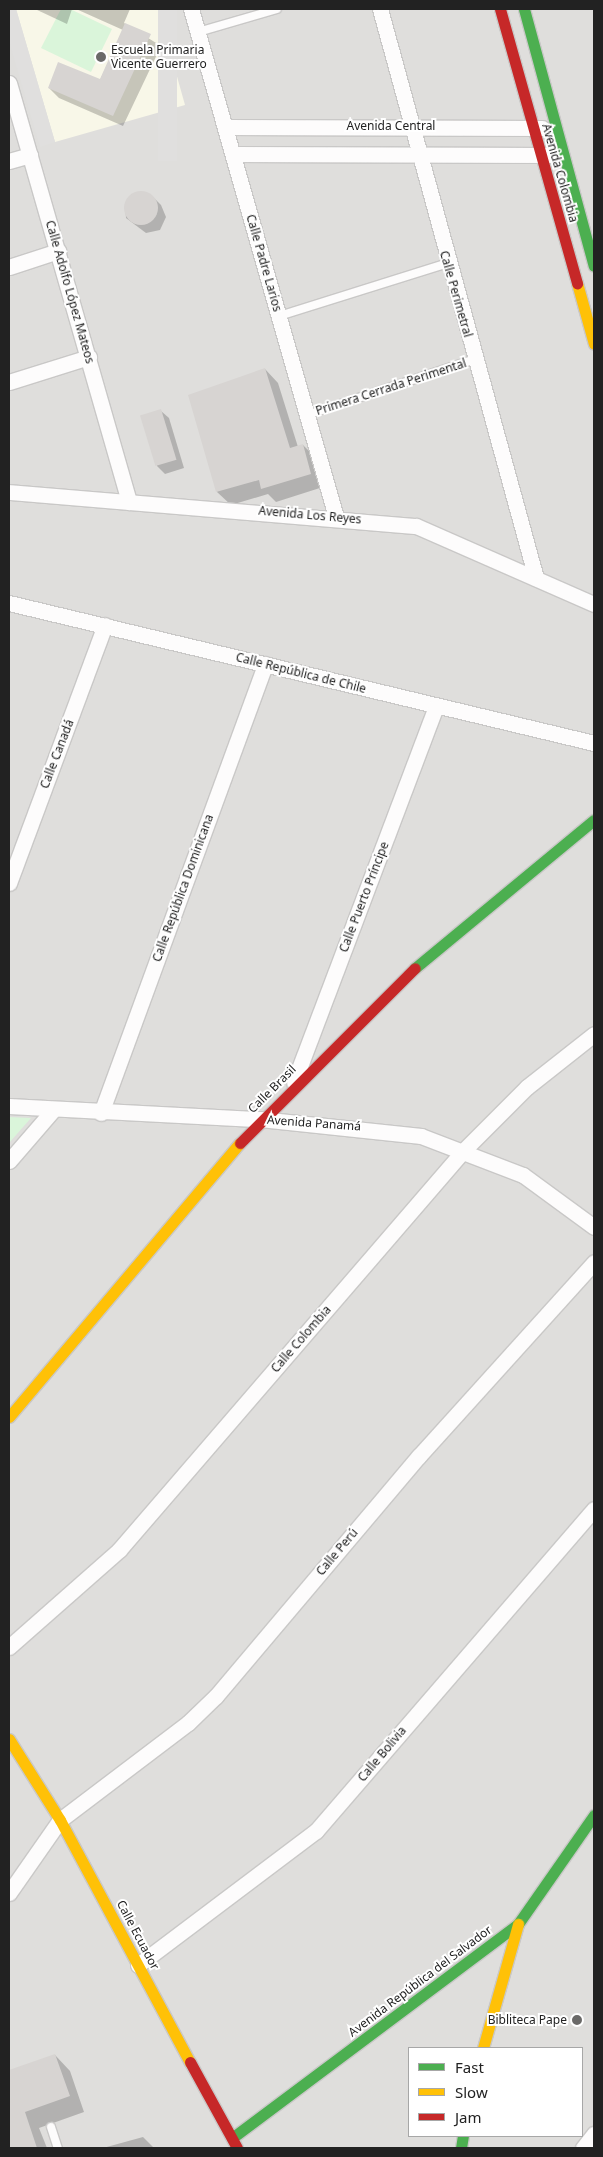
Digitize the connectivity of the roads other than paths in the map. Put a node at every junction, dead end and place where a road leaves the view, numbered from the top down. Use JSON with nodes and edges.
{"nodes":[{"id":1,"x":191,"y":9,"type":"edge"},
{"id":2,"x":276,"y":9,"type":"edge"},
{"id":3,"x":380,"y":9,"type":"edge"},
{"id":4,"x":500,"y":9,"type":"edge"},
{"id":5,"x":524,"y":9,"type":"edge"},
{"id":6,"x":198,"y":32,"type":"junction"},
{"id":7,"x":9,"y":83,"type":"edge"},
{"id":8,"x":412,"y":125,"type":"junction"},
{"id":9,"x":225,"y":126,"type":"junction"},
{"id":10,"x":534,"y":128,"type":"junction"},
{"id":11,"x":556,"y":128,"type":"junction"},
{"id":12,"x":419,"y":153,"type":"junction"},
{"id":13,"x":233,"y":154,"type":"junction"},
{"id":14,"x":30,"y":155,"type":"junction"},
{"id":15,"x":564,"y":155,"type":"junction"},
{"id":16,"x":541,"y":156,"type":"junction"},
{"id":17,"x":9,"y":161,"type":"edge"},
{"id":18,"x":58,"y":251,"type":"junction"},
{"id":19,"x":448,"y":263,"type":"junction"},
{"id":20,"x":594,"y":266,"type":"edge"},
{"id":21,"x":9,"y":267,"type":"edge"},
{"id":22,"x":279,"y":316,"type":"junction"},
{"id":23,"x":594,"y":344,"type":"edge"},
{"id":24,"x":89,"y":358,"type":"junction"},
{"id":25,"x":475,"y":359,"type":"junction"},
{"id":26,"x":9,"y":382,"type":"edge"},
{"id":27,"x":307,"y":415,"type":"junction"},
{"id":28,"x":9,"y":492,"type":"edge"},
{"id":29,"x":129,"y":502,"type":"junction"},
{"id":30,"x":336,"y":517,"type":"junction"},
{"id":31,"x":536,"y":578,"type":"junction"},
{"id":32,"x":9,"y":603,"type":"edge"},
{"id":33,"x":594,"y":604,"type":"edge"},
{"id":34,"x":105,"y":625,"type":"junction"},
{"id":35,"x":265,"y":664,"type":"junction"},
{"id":36,"x":436,"y":707,"type":"junction"},
{"id":37,"x":594,"y":743,"type":"edge"},
{"id":38,"x":594,"y":820,"type":"edge"},
{"id":39,"x":9,"y":883,"type":"edge"},
{"id":40,"x":594,"y":1034,"type":"edge"},
{"id":41,"x":292,"y":1088,"type":"junction"},
{"id":42,"x":9,"y":1106,"type":"edge"},
{"id":43,"x":53,"y":1110,"type":"junction"},
{"id":44,"x":100,"y":1112,"type":"junction"},
{"id":45,"x":260,"y":1119,"type":"junction"},
{"id":46,"x":464,"y":1150,"type":"junction"},
{"id":47,"x":9,"y":1161,"type":"edge"},
{"id":48,"x":594,"y":1227,"type":"edge"},
{"id":49,"x":594,"y":1262,"type":"edge"},
{"id":50,"x":9,"y":1417,"type":"edge"},
{"id":51,"x":594,"y":1509,"type":"edge"},
{"id":52,"x":9,"y":1647,"type":"edge"},
{"id":53,"x":9,"y":1739,"type":"edge"},
{"id":54,"x":594,"y":1815,"type":"edge"},
{"id":55,"x":60,"y":1820,"type":"junction"},
{"id":56,"x":9,"y":1893,"type":"edge"},
{"id":57,"x":518,"y":1924,"type":"junction"},
{"id":58,"x":138,"y":1965,"type":"junction"},
{"id":59,"x":483,"y":2047,"type":"edge"},
{"id":60,"x":51,"y":2127,"type":"dead end"},
{"id":61,"x":594,"y":2134,"type":"edge"},
{"id":62,"x":234,"y":2143,"type":"edge"},
{"id":63,"x":58,"y":2148,"type":"edge"},
{"id":64,"x":583,"y":2148,"type":"edge"}],
"edges":[{"from":1,"to":6,"type":"street","name":"Calle Padre Larios"},
{"from":2,"to":6,"type":"lane"},
{"from":3,"to":8,"type":"street","name":"Calle Perimetral"},
{"from":4,"to":10,"type":"main road","name":"Avenida Colombia"},
{"from":5,"to":11,"type":"main road","name":"Avenida Colombia"},
{"from":6,"to":9,"type":"street","name":"Calle Padre Larios"},
{"from":7,"to":14,"type":"street","name":"Calle Adolfo López Mateos"},
{"from":8,"to":9,"type":"street","name":"Avenida Central"},
{"from":8,"to":10,"type":"street","name":"Avenida Central"},
{"from":8,"to":12,"type":"street","name":"Calle Perimetral"},
{"from":9,"to":13,"type":"street","name":"Calle Padre Larios"},
{"from":10,"to":11,"type":"street","name":"Avenida Central"},
{"from":10,"to":16,"type":"main road","name":"Avenida Colombia"},
{"from":11,"to":15,"type":"main road","name":"Avenida Colombia"},
{"from":12,"to":13,"type":"street"},
{"from":12,"to":16,"type":"street"},
{"from":12,"to":19,"type":"street","name":"Calle Perimetral"},
{"from":13,"to":22,"type":"street","name":"Calle Padre Larios"},
{"from":14,"to":17,"type":"street"},
{"from":14,"to":18,"type":"street","name":"Calle Adolfo López Mateos"},
{"from":15,"to":16,"type":"street"},
{"from":15,"to":20,"type":"main road","name":"Avenida Colombia"},
{"from":16,"to":23,"type":"main road","name":"Avenida Colombia"},
{"from":18,"to":21,"type":"street"},
{"from":18,"to":24,"type":"street","name":"Calle Adolfo López Mateos"},
{"from":19,"to":22,"type":"lane"},
{"from":19,"to":25,"type":"street","name":"Calle Perimetral"},
{"from":22,"to":27,"type":"street","name":"Calle Padre Larios"},
{"from":24,"to":26,"type":"street"},
{"from":24,"to":29,"type":"street","name":"Calle Adolfo López Mateos"},
{"from":25,"to":27,"type":"lane","name":"Primera Cerrada Perimental"},
{"from":25,"to":31,"type":"street","name":"Calle Perimetral"},
{"from":27,"to":30,"type":"street","name":"Calle Padre Larios"},
{"from":28,"to":29,"type":"street","name":"Avenida Los Reyes"},
{"from":29,"to":30,"type":"street","name":"Avenida Los Reyes"},
{"from":30,"to":31,"type":"street","name":"Avenida Los Reyes"},
{"from":31,"to":33,"type":"street","name":"Avenida Los Reyes"},
{"from":32,"to":34,"type":"street","name":"Calle República de Chile"},
{"from":34,"to":35,"type":"street","name":"Calle República de Chile"},
{"from":34,"to":39,"type":"street","name":"Calle Canadá"},
{"from":35,"to":36,"type":"street","name":"Calle República de Chile"},
{"from":35,"to":44,"type":"street","name":"Calle República Dominicana"},
{"from":36,"to":37,"type":"street","name":"Calle República de Chile"},
{"from":36,"to":41,"type":"street","name":"Calle Puerto Príncipe"},
{"from":38,"to":41,"type":"main road","name":"Calle Brasil"},
{"from":40,"to":46,"type":"street","name":"Calle Colombia"},
{"from":41,"to":45,"type":"main road","name":"Calle Brasil"},
{"from":42,"to":43,"type":"street","name":"Avenida Panamá"},
{"from":43,"to":44,"type":"street","name":"Avenida Panamá"},
{"from":43,"to":47,"type":"street"},
{"from":44,"to":45,"type":"street","name":"Avenida Panamá"},
{"from":45,"to":46,"type":"street","name":"Avenida Panamá"},
{"from":45,"to":50,"type":"main road","name":"Calle Brasil"},
{"from":46,"to":48,"type":"street","name":"Avenida Panamá"},
{"from":46,"to":52,"type":"street","name":"Calle Colombia"},
{"from":49,"to":55,"type":"street","name":"Calle Perú"},
{"from":51,"to":58,"type":"street","name":"Calle Bolivia"},
{"from":53,"to":55,"type":"main road","name":"Calle Ecuador"},
{"from":54,"to":57,"type":"main road","name":"Avenida República del Salvador"},
{"from":55,"to":56,"type":"street","name":"Calle Perú"},
{"from":55,"to":58,"type":"main road","name":"Calle Ecuador"},
{"from":57,"to":59,"type":"main road"},
{"from":57,"to":62,"type":"main road","name":"Avenida República del Salvador"},
{"from":58,"to":62,"type":"main road","name":"Calle Ecuador"},
{"from":60,"to":63,"type":"lane"},
{"from":61,"to":64,"type":"street"}]}
